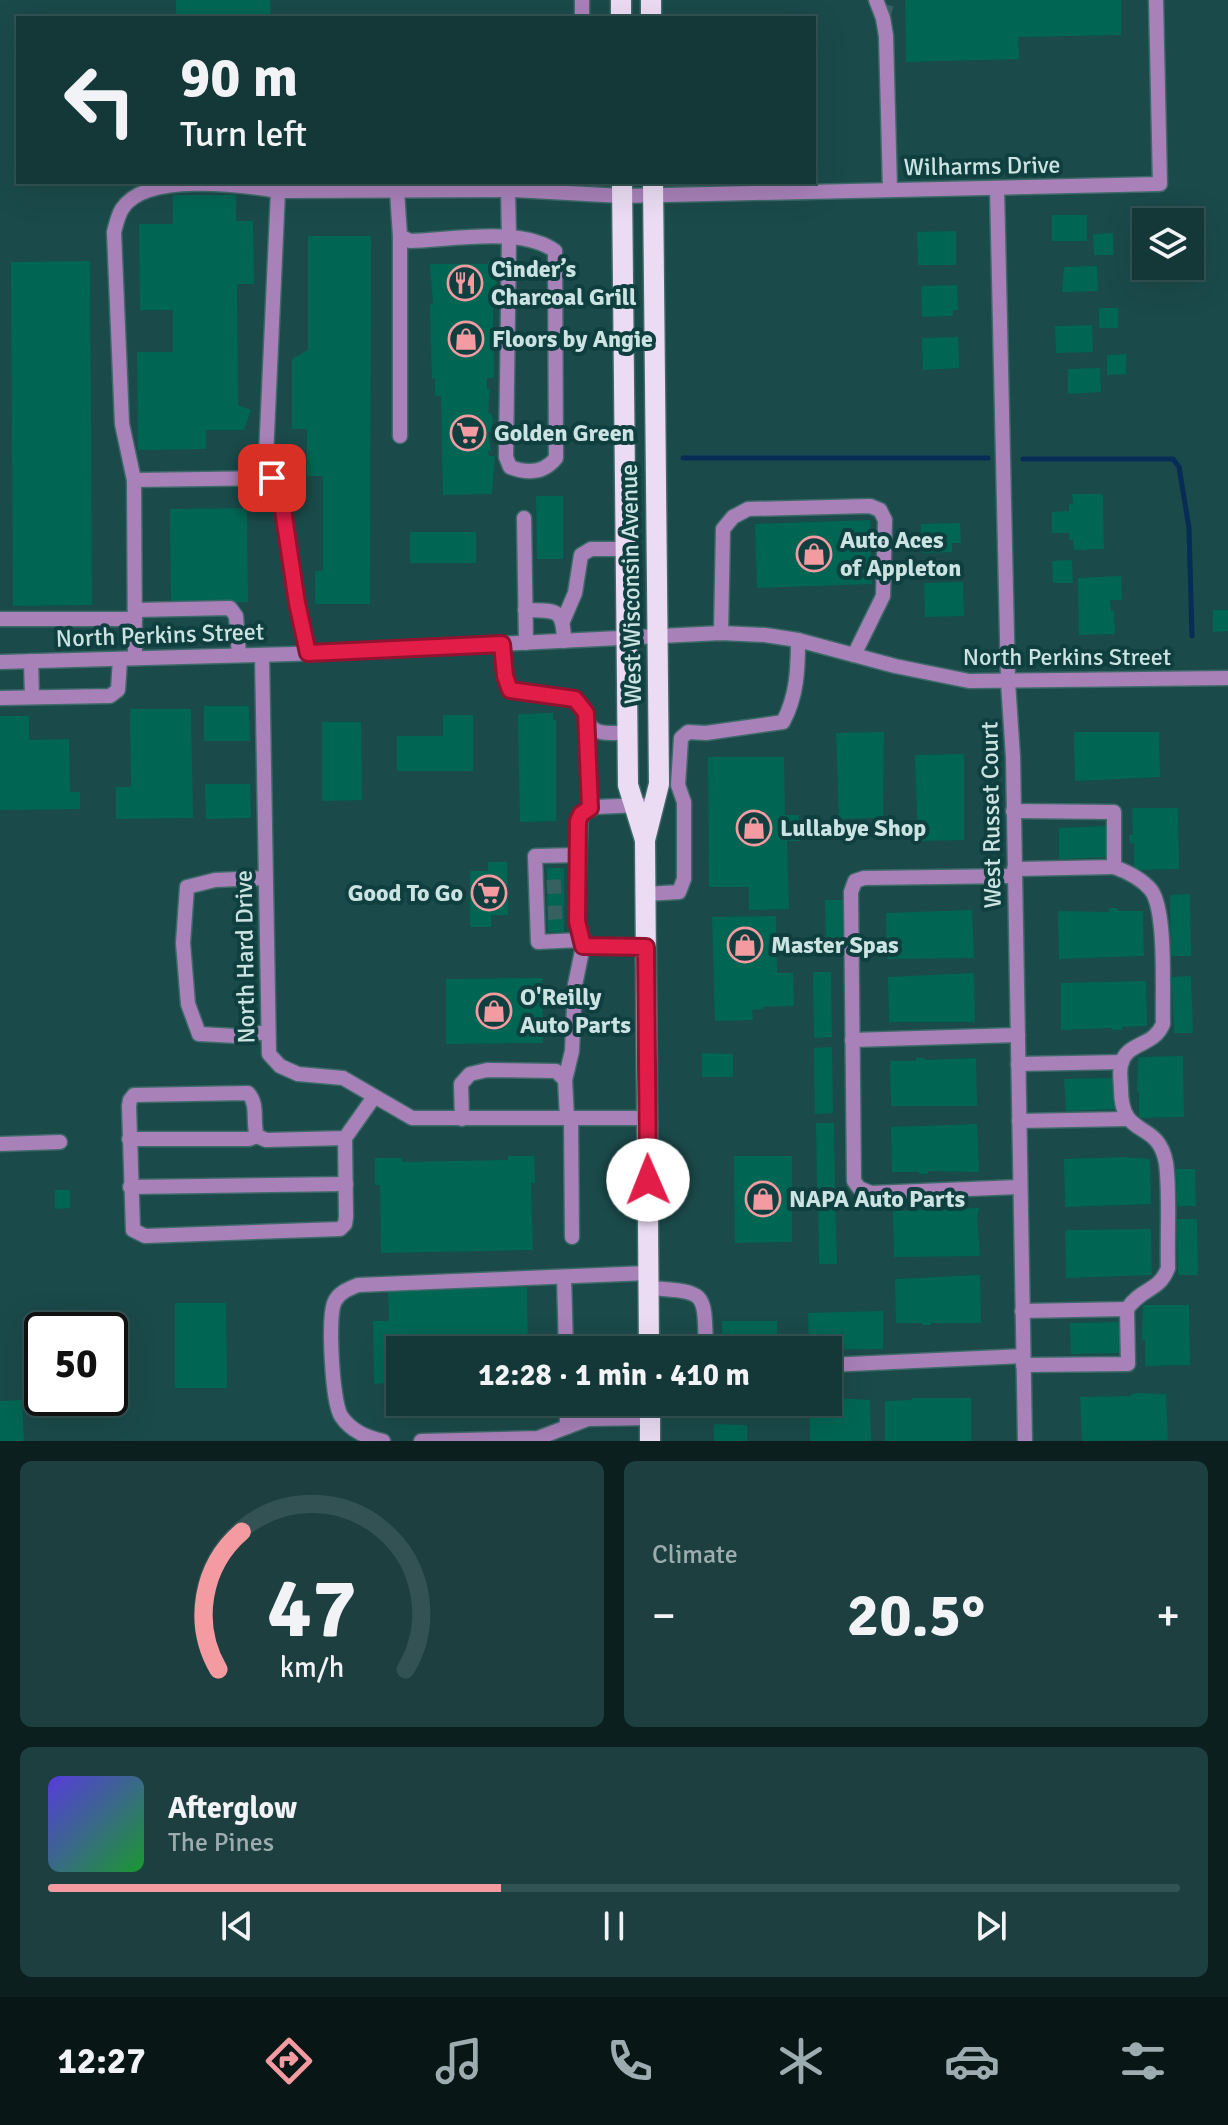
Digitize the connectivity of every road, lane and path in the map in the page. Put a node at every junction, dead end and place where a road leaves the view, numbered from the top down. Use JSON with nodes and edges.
{"nodes":[{"id":1,"x":876,"y":0,"type":"tunnel mouth"},
{"id":2,"x":1156,"y":0,"type":"edge"},
{"id":3,"x":559,"y":188,"type":"edge"},
{"id":4,"x":997,"y":188,"type":"junction"},
{"id":5,"x":622,"y":189,"type":"edge"},
{"id":6,"x":653,"y":189,"type":"edge"},
{"id":7,"x":508,"y":190,"type":"junction"},
{"id":8,"x":890,"y":190,"type":"junction"},
{"id":9,"x":278,"y":191,"type":"junction"},
{"id":10,"x":397,"y":191,"type":"junction"},
{"id":11,"x":400,"y":236,"type":"junction"},
{"id":12,"x":509,"y":237,"type":"junction"},
{"id":13,"x":400,"y":436,"type":"dead end"},
{"id":14,"x":265,"y":478,"type":"junction"},
{"id":15,"x":134,"y":480,"type":"junction"},
{"id":16,"x":524,"y":518,"type":"dead end"},
{"id":17,"x":626,"y":549,"type":"junction"},
{"id":18,"x":525,"y":610,"type":"junction"},
{"id":19,"x":135,"y":615,"type":"junction"},
{"id":20,"x":0,"y":619,"type":"edge"},
{"id":21,"x":563,"y":621,"type":"junction"},
{"id":22,"x":721,"y":633,"type":"junction"},
{"id":23,"x":657,"y":636,"type":"junction"},
{"id":24,"x":627,"y":638,"type":"junction"},
{"id":25,"x":798,"y":640,"type":"junction"},
{"id":26,"x":564,"y":641,"type":"junction"},
{"id":27,"x":526,"y":643,"type":"junction"},
{"id":28,"x":502,"y":644,"type":"junction"},
{"id":29,"x":308,"y":653,"type":"junction"},
{"id":30,"x":239,"y":655,"type":"junction"},
{"id":31,"x":262,"y":655,"type":"junction"},
{"id":32,"x":854,"y":655,"type":"junction"},
{"id":33,"x":128,"y":658,"type":"junction"},
{"id":34,"x":31,"y":661,"type":"junction"},
{"id":35,"x":0,"y":662,"type":"edge"},
{"id":36,"x":1228,"y":678,"type":"edge"},
{"id":37,"x":1008,"y":682,"type":"junction"},
{"id":38,"x":32,"y":697,"type":"junction"},
{"id":39,"x":0,"y":698,"type":"edge"},
{"id":40,"x":586,"y":719,"type":"junction"},
{"id":41,"x":628,"y":732,"type":"junction"},
{"id":42,"x":657,"y":794,"type":"junction"},
{"id":43,"x":590,"y":808,"type":"junction"},
{"id":44,"x":1013,"y":811,"type":"junction"},
{"id":45,"x":578,"y":855,"type":"junction"},
{"id":46,"x":1114,"y":867,"type":"junction"},
{"id":47,"x":1014,"y":872,"type":"junction"},
{"id":48,"x":265,"y":878,"type":"junction"},
{"id":49,"x":646,"y":894,"type":"junction"},
{"id":50,"x":582,"y":943,"type":"junction"},
{"id":51,"x":646,"y":947,"type":"junction"},
{"id":52,"x":268,"y":1032,"type":"junction"},
{"id":53,"x":1018,"y":1035,"type":"junction"},
{"id":54,"x":852,"y":1040,"type":"junction"},
{"id":55,"x":1122,"y":1062,"type":"junction"},
{"id":56,"x":1018,"y":1064,"type":"junction"},
{"id":57,"x":565,"y":1080,"type":"junction"},
{"id":58,"x":374,"y":1097,"type":"junction"},
{"id":59,"x":569,"y":1118,"type":"junction"},
{"id":60,"x":647,"y":1118,"type":"junction"},
{"id":61,"x":462,"y":1119,"type":"junction"},
{"id":62,"x":1126,"y":1119,"type":"junction"},
{"id":63,"x":1019,"y":1121,"type":"junction"},
{"id":64,"x":257,"y":1136,"type":"junction"},
{"id":65,"x":345,"y":1138,"type":"junction"},
{"id":66,"x":129,"y":1139,"type":"junction"},
{"id":67,"x":60,"y":1142,"type":"dead end"},
{"id":68,"x":0,"y":1144,"type":"edge"},
{"id":69,"x":346,"y":1184,"type":"junction"},
{"id":70,"x":130,"y":1187,"type":"junction"},
{"id":71,"x":1020,"y":1187,"type":"junction"},
{"id":72,"x":572,"y":1237,"type":"dead end"},
{"id":73,"x":564,"y":1277,"type":"junction"},
{"id":74,"x":648,"y":1281,"type":"junction"},
{"id":75,"x":1127,"y":1309,"type":"junction"},
{"id":76,"x":1022,"y":1311,"type":"junction"},
{"id":77,"x":566,"y":1336,"type":"edge"},
{"id":78,"x":649,"y":1336,"type":"edge"},
{"id":79,"x":706,"y":1336,"type":"edge"},
{"id":80,"x":1023,"y":1360,"type":"junction"},
{"id":81,"x":842,"y":1365,"type":"edge"},
{"id":82,"x":567,"y":1416,"type":"edge"},
{"id":83,"x":609,"y":1416,"type":"edge"},
{"id":84,"x":650,"y":1416,"type":"edge"},
{"id":85,"x":567,"y":1427,"type":"junction"},
{"id":86,"x":383,"y":1441,"type":"edge"},
{"id":87,"x":421,"y":1441,"type":"edge"},
{"id":88,"x":650,"y":1441,"type":"edge"},
{"id":89,"x":1025,"y":1441,"type":"edge"}],
"edges":[{"from":1,"to":8,"type":"street"},
{"from":2,"to":4,"type":"street","name":"Wilharms Drive"},
{"from":3,"to":5,"type":"street","name":"Wilharms Drive"},
{"from":3,"to":7,"type":"street","name":"Wilharms Drive"},
{"from":4,"to":8,"type":"street","name":"Wilharms Drive"},
{"from":4,"to":37,"type":"street","name":"West Russet Court"},
{"from":5,"to":6,"type":"street","name":"Wilharms Drive"},
{"from":5,"to":17,"type":"main road","name":"West Wisconsin Avenue"},
{"from":6,"to":8,"type":"street","name":"Wilharms Drive"},
{"from":6,"to":23,"type":"main road","name":"West Wisconsin Avenue"},
{"from":7,"to":10,"type":"street","name":"Wilharms Drive"},
{"from":7,"to":12,"type":"street"},
{"from":9,"to":10,"type":"street","name":"Wilharms Drive"},
{"from":9,"to":14,"type":"street"},
{"from":9,"to":15,"type":"street","name":"Wilharms Drive"},
{"from":10,"to":11,"type":"street"},
{"from":11,"to":12,"type":"street"},
{"from":11,"to":13,"type":"street"},
{"from":12,"to":12,"type":"street"},
{"from":14,"to":15,"type":"street"},
{"from":14,"to":29,"type":"street"},
{"from":15,"to":19,"type":"street","name":"Wilharms Drive"},
{"from":16,"to":18,"type":"street"},
{"from":17,"to":21,"type":"street"},
{"from":17,"to":24,"type":"main road","name":"West Wisconsin Avenue"},
{"from":18,"to":21,"type":"street"},
{"from":18,"to":27,"type":"street"},
{"from":19,"to":20,"type":"street"},
{"from":19,"to":30,"type":"street"},
{"from":19,"to":33,"type":"street","name":"Wilharms Drive"},
{"from":21,"to":26,"type":"street"},
{"from":22,"to":23,"type":"street","name":"North Perkins Street"},
{"from":22,"to":25,"type":"street","name":"North Perkins Street"},
{"from":22,"to":32,"type":"street"},
{"from":23,"to":24,"type":"street","name":"North Perkins Street"},
{"from":23,"to":42,"type":"main road","name":"West Wisconsin Avenue"},
{"from":24,"to":26,"type":"street","name":"North Perkins Street"},
{"from":24,"to":41,"type":"main road","name":"West Wisconsin Avenue"},
{"from":25,"to":32,"type":"street","name":"North Perkins Street"},
{"from":25,"to":42,"type":"street"},
{"from":26,"to":27,"type":"street","name":"North Perkins Street"},
{"from":27,"to":28,"type":"street","name":"North Perkins Street"},
{"from":28,"to":29,"type":"street","name":"North Perkins Street"},
{"from":28,"to":40,"type":"street"},
{"from":29,"to":31,"type":"street","name":"North Perkins Street"},
{"from":30,"to":31,"type":"street","name":"North Perkins Street"},
{"from":30,"to":33,"type":"street","name":"North Perkins Street"},
{"from":31,"to":48,"type":"street","name":"North Hard Drive"},
{"from":32,"to":37,"type":"street","name":"North Perkins Street"},
{"from":33,"to":34,"type":"street","name":"North Perkins Street"},
{"from":33,"to":38,"type":"street","name":"Wilharms Drive"},
{"from":34,"to":35,"type":"street","name":"North Perkins Street"},
{"from":34,"to":38,"type":"street"},
{"from":36,"to":37,"type":"street","name":"North Perkins Street"},
{"from":37,"to":44,"type":"street","name":"West Russet Court"},
{"from":38,"to":39,"type":"street","name":"Wilharms Drive"},
{"from":40,"to":41,"type":"street"},
{"from":40,"to":43,"type":"street"},
{"from":41,"to":42,"type":"main road","name":"West Wisconsin Avenue"},
{"from":42,"to":43,"type":"street"},
{"from":42,"to":49,"type":"main road","name":"West Wisconsin Avenue"},
{"from":42,"to":49,"type":"street"},
{"from":43,"to":45,"type":"street"},
{"from":44,"to":46,"type":"street"},
{"from":44,"to":47,"type":"street","name":"West Russet Court"},
{"from":45,"to":50,"type":"street"},
{"from":45,"to":50,"type":"street"},
{"from":46,"to":47,"type":"street"},
{"from":46,"to":55,"type":"street"},
{"from":47,"to":53,"type":"street","name":"West Russet Court"},
{"from":47,"to":54,"type":"street"},
{"from":48,"to":52,"type":"street","name":"North Hard Drive"},
{"from":48,"to":52,"type":"street"},
{"from":49,"to":51,"type":"main road","name":"West Wisconsin Avenue"},
{"from":50,"to":51,"type":"street"},
{"from":50,"to":57,"type":"street"},
{"from":51,"to":60,"type":"main road","name":"West Wisconsin Avenue"},
{"from":52,"to":58,"type":"street","name":"North Hard Drive"},
{"from":53,"to":54,"type":"street"},
{"from":53,"to":56,"type":"street","name":"West Russet Court"},
{"from":54,"to":71,"type":"street"},
{"from":55,"to":56,"type":"street"},
{"from":55,"to":62,"type":"street"},
{"from":56,"to":63,"type":"street","name":"West Russet Court"},
{"from":57,"to":59,"type":"street"},
{"from":57,"to":61,"type":"street"},
{"from":58,"to":61,"type":"street","name":"North Hard Drive"},
{"from":58,"to":65,"type":"street"},
{"from":59,"to":60,"type":"street","name":"North Hard Drive"},
{"from":59,"to":61,"type":"street","name":"North Hard Drive"},
{"from":59,"to":72,"type":"street"},
{"from":60,"to":74,"type":"main road","name":"West Wisconsin Avenue"},
{"from":62,"to":63,"type":"street"},
{"from":62,"to":75,"type":"street"},
{"from":63,"to":71,"type":"street","name":"West Russet Court"},
{"from":64,"to":65,"type":"street"},
{"from":64,"to":66,"type":"street"},
{"from":64,"to":66,"type":"street"},
{"from":65,"to":69,"type":"street"},
{"from":66,"to":70,"type":"street"},
{"from":67,"to":68,"type":"street"},
{"from":69,"to":70,"type":"street"},
{"from":69,"to":70,"type":"street"},
{"from":71,"to":76,"type":"street","name":"West Russet Court"},
{"from":73,"to":74,"type":"street"},
{"from":73,"to":77,"type":"street"},
{"from":73,"to":86,"type":"street"},
{"from":74,"to":78,"type":"main road","name":"West Wisconsin Avenue"},
{"from":74,"to":79,"type":"street"},
{"from":75,"to":76,"type":"street"},
{"from":75,"to":80,"type":"street"},
{"from":76,"to":80,"type":"street","name":"West Russet Court"},
{"from":80,"to":81,"type":"street"},
{"from":80,"to":89,"type":"street","name":"West Russet Court"},
{"from":82,"to":85,"type":"street"},
{"from":83,"to":85,"type":"street"},
{"from":84,"to":88,"type":"main road"},
{"from":85,"to":87,"type":"street"}]}
